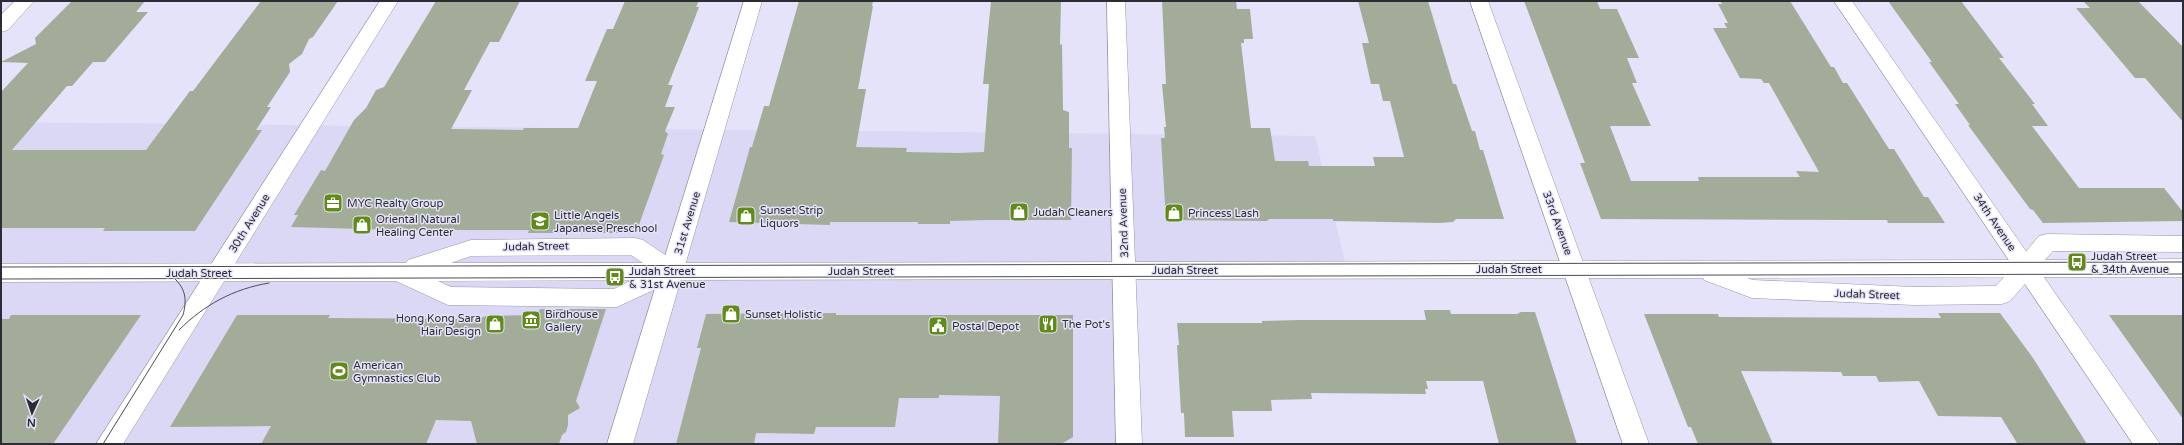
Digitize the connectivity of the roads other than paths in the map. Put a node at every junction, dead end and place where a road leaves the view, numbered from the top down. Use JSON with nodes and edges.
{"nodes":[{"id":1,"x":25,"y":1,"type":"edge"},
{"id":2,"x":389,"y":1,"type":"edge"},
{"id":3,"x":753,"y":1,"type":"edge"},
{"id":4,"x":1116,"y":1,"type":"edge"},
{"id":5,"x":1479,"y":1,"type":"edge"},
{"id":6,"x":1843,"y":1,"type":"edge"},
{"id":7,"x":1,"y":26,"type":"edge"},
{"id":8,"x":2183,"y":244,"type":"edge"},
{"id":9,"x":2026,"y":268,"type":"junction"},
{"id":10,"x":2183,"y":268,"type":"edge"},
{"id":11,"x":1574,"y":269,"type":"junction"},
{"id":12,"x":1124,"y":270,"type":"junction"},
{"id":13,"x":672,"y":271,"type":"junction"},
{"id":14,"x":397,"y":272,"type":"junction"},
{"id":15,"x":1,"y":273,"type":"edge"},
{"id":16,"x":217,"y":273,"type":"junction"},
{"id":17,"x":109,"y":444,"type":"edge"},
{"id":18,"x":620,"y":444,"type":"edge"},
{"id":19,"x":1129,"y":444,"type":"edge"},
{"id":20,"x":1636,"y":444,"type":"edge"},
{"id":21,"x":2147,"y":444,"type":"edge"}],
"edges":[{"from":1,"to":7,"type":"street"},
{"from":2,"to":16,"type":"street","name":"30th Avenue"},
{"from":3,"to":13,"type":"street","name":"31st Avenue"},
{"from":4,"to":12,"type":"street","name":"32nd Avenue"},
{"from":5,"to":11,"type":"street","name":"33rd Avenue"},
{"from":6,"to":9,"type":"street","name":"34th Avenue"},
{"from":8,"to":9,"type":"street","name":"Judah Street"},
{"from":9,"to":10,"type":"street"},
{"from":9,"to":11,"type":"street","name":"Judah Street"},
{"from":9,"to":21,"type":"street","name":"34th Avenue"},
{"from":11,"to":12,"type":"street","name":"Judah Street"},
{"from":11,"to":20,"type":"street","name":"33rd Avenue"},
{"from":12,"to":13,"type":"street","name":"Judah Street"},
{"from":12,"to":19,"type":"street","name":"32nd Avenue"},
{"from":13,"to":14,"type":"street","name":"Judah Street"},
{"from":13,"to":14,"type":"street","name":"Judah Street"},
{"from":13,"to":18,"type":"street","name":"31st Avenue"},
{"from":14,"to":16,"type":"street","name":"Judah Street"},
{"from":15,"to":16,"type":"street","name":"Judah Street"},
{"from":16,"to":17,"type":"street","name":"30th Avenue"}]}
